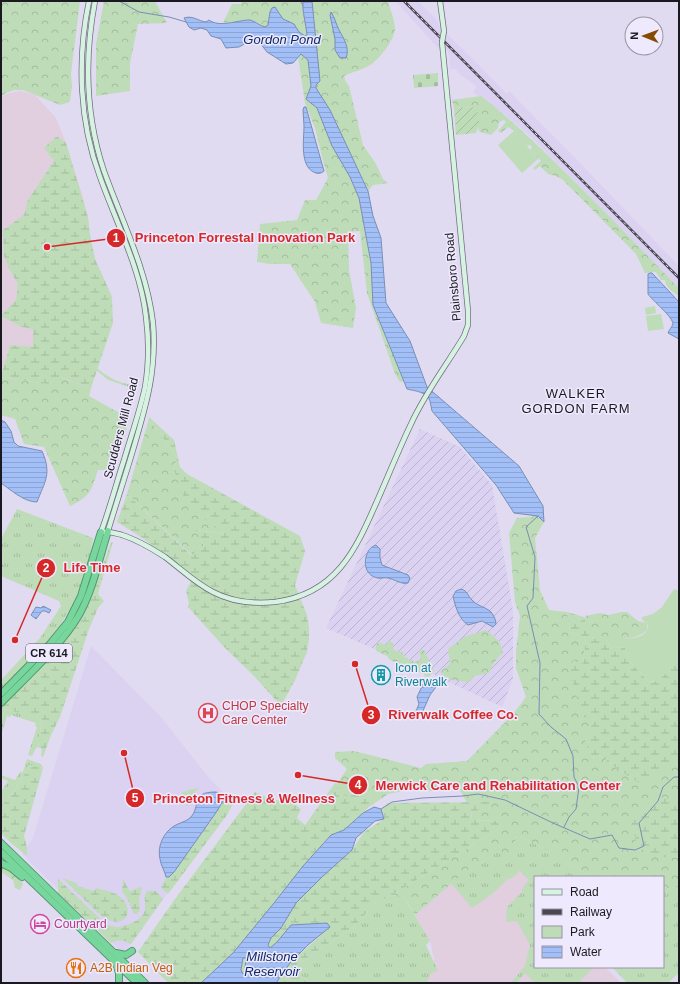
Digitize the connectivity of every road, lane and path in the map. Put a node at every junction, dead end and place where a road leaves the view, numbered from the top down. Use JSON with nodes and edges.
{"nodes":[{"id":1,"x":89,"y":1,"type":"edge"},
{"id":2,"x":95,"y":1,"type":"edge"},
{"id":3,"x":440,"y":1,"type":"edge"},
{"id":4,"x":102,"y":529,"type":"junction"},
{"id":5,"x":108,"y":531,"type":"junction"},
{"id":6,"x":38,"y":657,"type":"junction"},
{"id":7,"x":1,"y":694,"type":"edge"},
{"id":8,"x":1,"y":698,"type":"edge"},
{"id":9,"x":1,"y":703,"type":"edge"},
{"id":10,"x":1,"y":843,"type":"edge"},
{"id":11,"x":1,"y":852,"type":"edge"},
{"id":12,"x":1,"y":863,"type":"edge"},
{"id":13,"x":30,"y":882,"type":"junction"},
{"id":14,"x":110,"y":950,"type":"junction"},
{"id":15,"x":115,"y":963,"type":"junction"},
{"id":16,"x":133,"y":971,"type":"junction"},
{"id":17,"x":135,"y":981,"type":"edge"},
{"id":18,"x":145,"y":983,"type":"edge"}],
"edges":[{"from":1,"to":4,"type":"main road","name":"Scudders Mill Road","number":"CR 614"},
{"from":2,"to":5,"type":"main road","name":"Scudders Mill Road","number":"CR 614"},
{"from":3,"to":5,"type":"main road","name":"Plainsboro Road","bridge":true},
{"from":4,"to":5,"type":"main road"},
{"from":4,"to":6,"type":"highway","number":"CR 614"},
{"from":5,"to":9,"type":"highway","number":"CR 614"},
{"from":6,"to":7,"type":"highway"},
{"from":6,"to":8,"type":"highway"},
{"from":10,"to":14,"type":"highway"},
{"from":11,"to":13,"type":"highway"},
{"from":12,"to":13,"type":"highway"},
{"from":13,"to":15,"type":"highway"},
{"from":14,"to":16,"type":"highway"},
{"from":14,"to":16,"type":"highway"},
{"from":15,"to":17,"type":"highway"},
{"from":15,"to":17,"type":"highway"},
{"from":16,"to":18,"type":"highway"}]}
